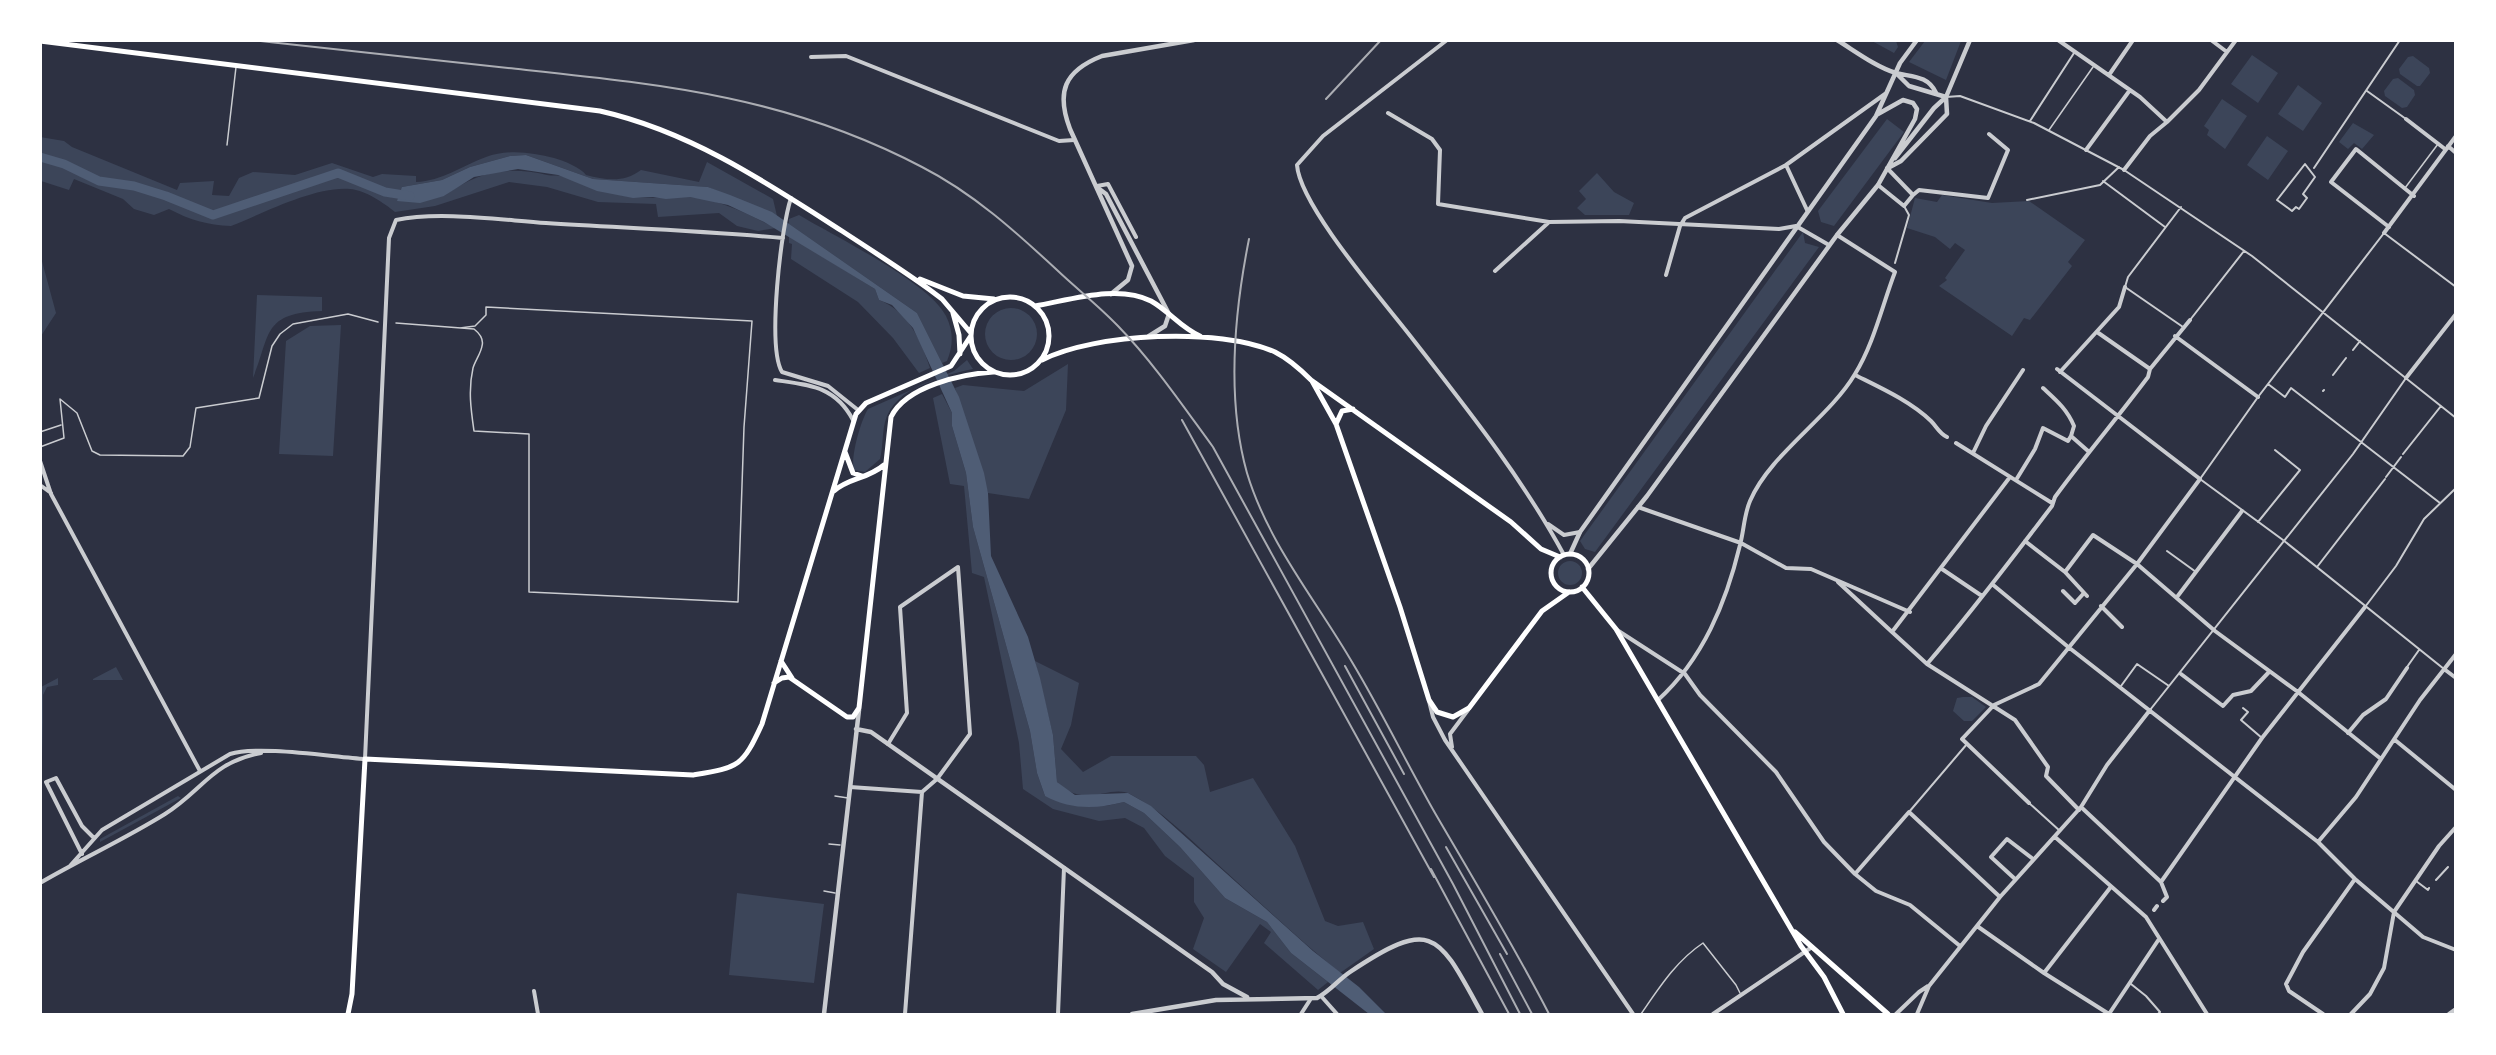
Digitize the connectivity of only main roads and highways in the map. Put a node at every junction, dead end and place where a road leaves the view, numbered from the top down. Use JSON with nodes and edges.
{"nodes":[{"id":1,"x":40,"y":41,"type":"edge"},
{"id":2,"x":912,"y":276,"type":"junction"},
{"id":3,"x":996,"y":299,"type":"junction"},
{"id":4,"x":1035,"y":306,"type":"junction"},
{"id":5,"x":952,"y":312,"type":"junction"},
{"id":6,"x":970,"y":334,"type":"junction"},
{"id":7,"x":1205,"y":338,"type":"junction"},
{"id":8,"x":960,"y":356,"type":"junction"},
{"id":9,"x":1042,"y":360,"type":"junction"},
{"id":10,"x":993,"y":372,"type":"junction"},
{"id":11,"x":1311,"y":380,"type":"junction"},
{"id":12,"x":1356,"y":410,"type":"junction"},
{"id":13,"x":1336,"y":423,"type":"junction"},
{"id":14,"x":844,"y":451,"type":"junction"},
{"id":15,"x":884,"y":465,"type":"junction"},
{"id":16,"x":868,"y":477,"type":"junction"},
{"id":17,"x":832,"y":493,"type":"junction"},
{"id":18,"x":1564,"y":555,"type":"junction"},
{"id":19,"x":1582,"y":587,"type":"junction"},
{"id":20,"x":1569,"y":592,"type":"junction"},
{"id":21,"x":781,"y":658,"type":"junction"},
{"id":22,"x":793,"y":679,"type":"junction"},
{"id":23,"x":773,"y":684,"type":"junction"},
{"id":24,"x":1793,"y":931,"type":"junction"},
{"id":25,"x":348,"y":1014,"type":"edge"},
{"id":26,"x":1844,"y":1014,"type":"edge"},
{"id":27,"x":1888,"y":1014,"type":"edge"}],
"edges":[{"from":1,"to":2,"type":"main road"},
{"from":2,"to":3,"type":"main road"},
{"from":2,"to":5,"type":"main road"},
{"from":3,"to":4,"type":"main road"},
{"from":3,"to":6,"type":"main road"},
{"from":4,"to":7,"type":"main road"},
{"from":4,"to":9,"type":"main road"},
{"from":5,"to":6,"type":"main road"},
{"from":5,"to":8,"type":"main road"},
{"from":6,"to":8,"type":"main road"},
{"from":6,"to":10,"type":"main road"},
{"from":7,"to":9,"type":"main road"},
{"from":7,"to":11,"type":"main road"},
{"from":8,"to":14,"type":"main road"},
{"from":9,"to":10,"type":"main road"},
{"from":10,"to":15,"type":"main road"},
{"from":11,"to":12,"type":"main road"},
{"from":11,"to":13,"type":"main road"},
{"from":12,"to":13,"type":"main road"},
{"from":12,"to":18,"type":"main road"},
{"from":13,"to":20,"type":"main road"},
{"from":14,"to":16,"type":"main road"},
{"from":14,"to":17,"type":"main road"},
{"from":15,"to":16,"type":"main road"},
{"from":15,"to":22,"type":"main road"},
{"from":16,"to":17,"type":"main road"},
{"from":17,"to":21,"type":"main road"},
{"from":18,"to":19,"type":"main road"},
{"from":18,"to":20,"type":"main road"},
{"from":19,"to":20,"type":"main road"},
{"from":19,"to":24,"type":"main road"},
{"from":21,"to":22,"type":"main road"},
{"from":21,"to":23,"type":"main road"},
{"from":22,"to":23,"type":"main road"},
{"from":23,"to":25,"type":"main road"},
{"from":24,"to":26,"type":"main road"},
{"from":24,"to":27,"type":"main road"}]}
